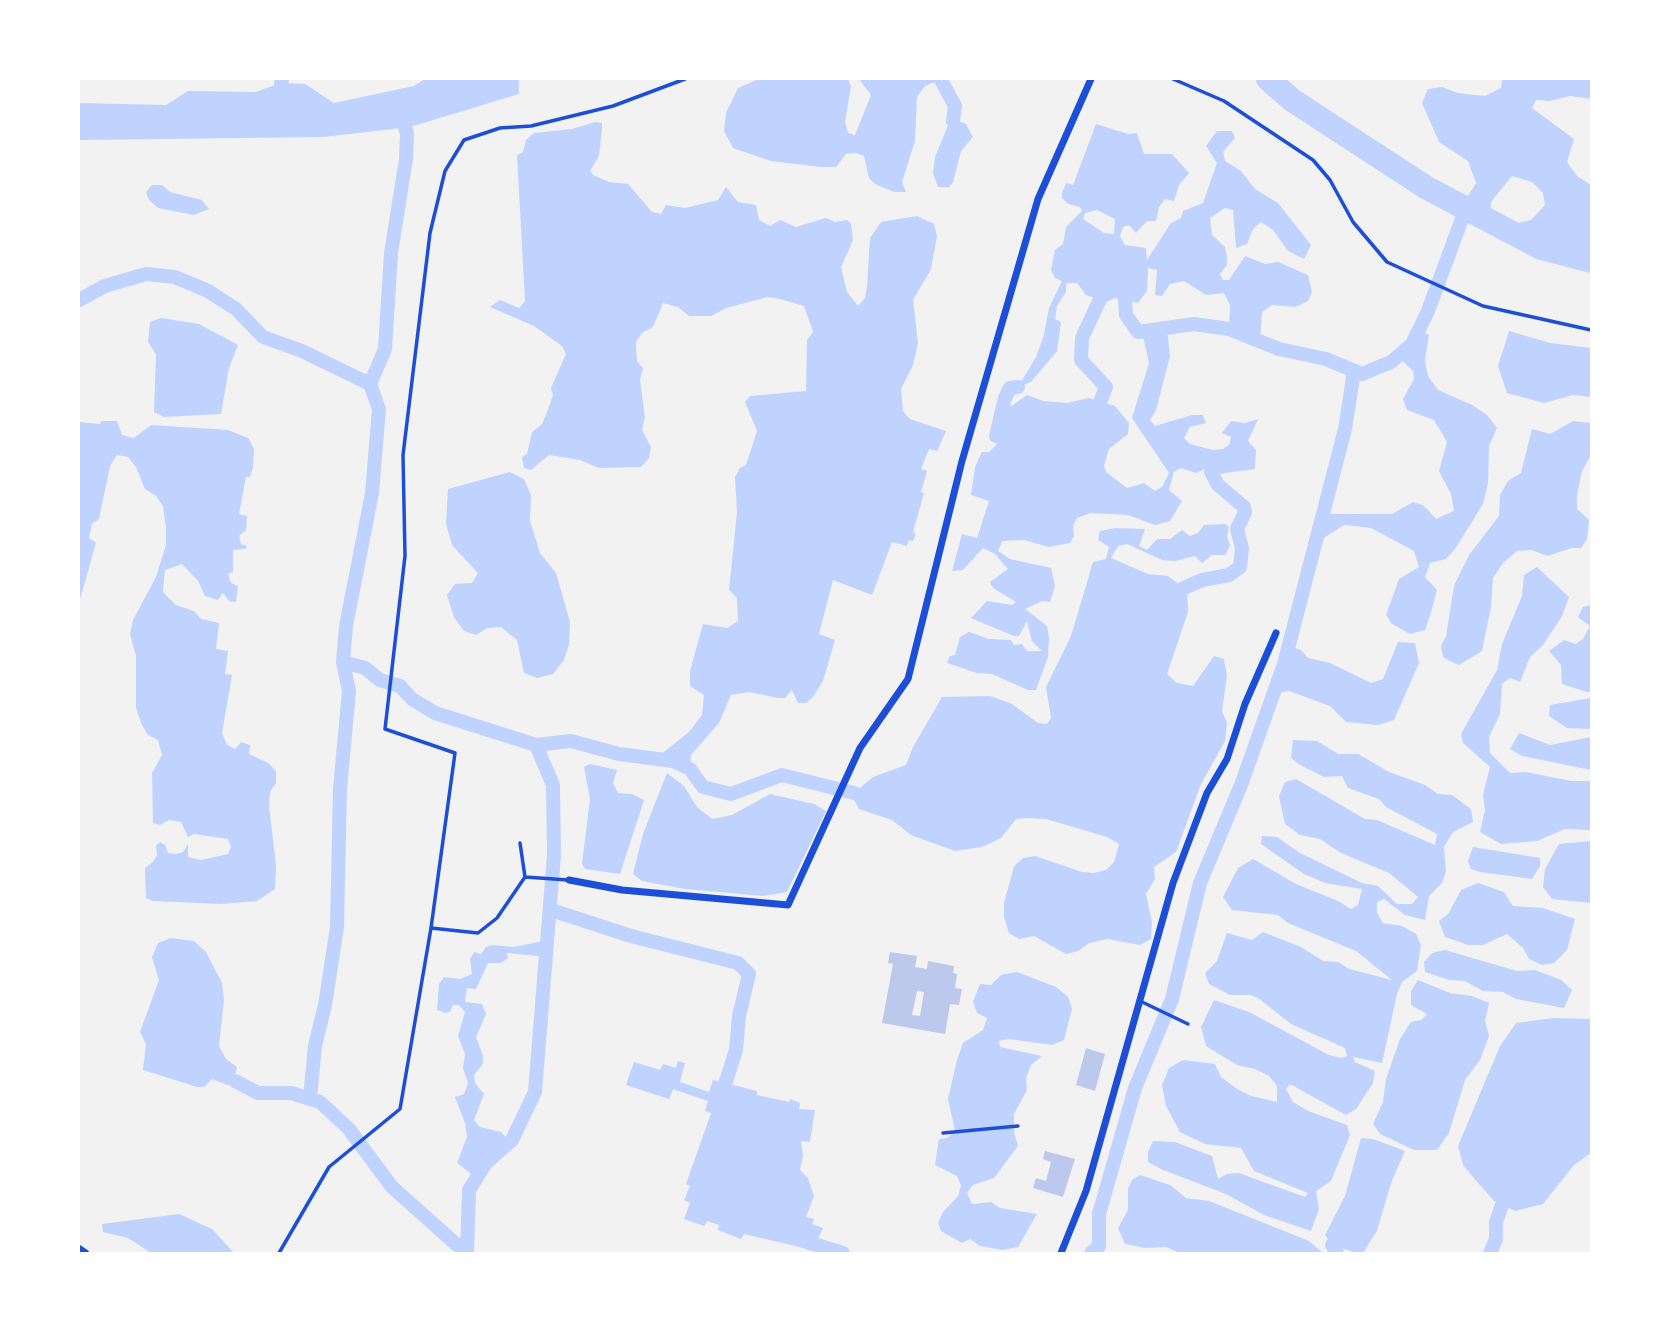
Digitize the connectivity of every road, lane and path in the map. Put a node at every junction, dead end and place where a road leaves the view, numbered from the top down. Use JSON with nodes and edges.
{"nodes":[{"id":1,"x":685,"y":79,"type":"edge"},
{"id":2,"x":1091,"y":79,"type":"edge"},
{"id":3,"x":1173,"y":79,"type":"edge"},
{"id":4,"x":1591,"y":330,"type":"edge"},
{"id":5,"x":1276,"y":633,"type":"dead end"},
{"id":6,"x":520,"y":843,"type":"dead end"},
{"id":7,"x":525,"y":877,"type":"junction"},
{"id":8,"x":569,"y":880,"type":"joint"},
{"id":9,"x":431,"y":928,"type":"junction"},
{"id":10,"x":1140,"y":1001,"type":"junction"},
{"id":11,"x":1188,"y":1024,"type":"dead end"},
{"id":12,"x":1018,"y":1126,"type":"dead end"},
{"id":13,"x":943,"y":1133,"type":"dead end"},
{"id":14,"x":79,"y":1249,"type":"edge"},
{"id":15,"x":85,"y":1253,"type":"edge"},
{"id":16,"x":278,"y":1253,"type":"edge"},
{"id":17,"x":1061,"y":1253,"type":"edge"}],
"edges":[{"from":1,"to":9,"type":"lane"},
{"from":2,"to":8,"type":"street"},
{"from":3,"to":4,"type":"lane"},
{"from":5,"to":10,"type":"street"},
{"from":6,"to":7,"type":"lane"},
{"from":7,"to":8,"type":"lane"},
{"from":7,"to":9,"type":"lane"},
{"from":9,"to":16,"type":"lane"},
{"from":10,"to":11,"type":"lane"},
{"from":10,"to":17,"type":"street"},
{"from":12,"to":13,"type":"lane"},
{"from":14,"to":15,"type":"street"}]}
